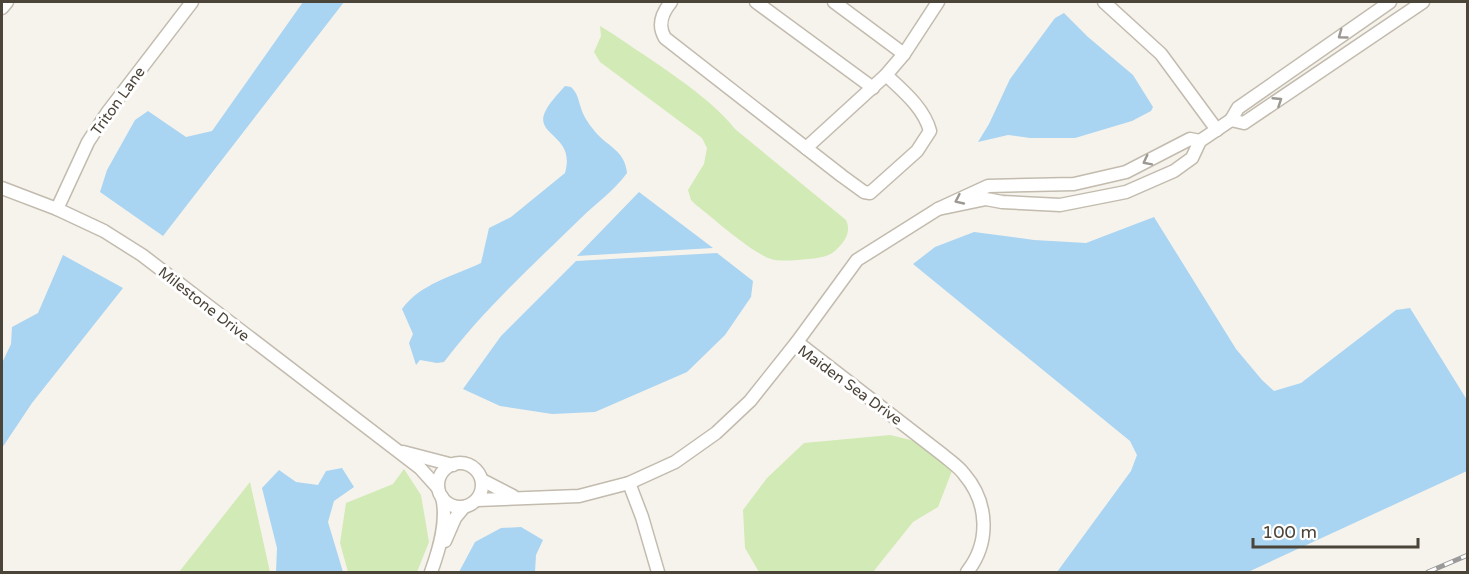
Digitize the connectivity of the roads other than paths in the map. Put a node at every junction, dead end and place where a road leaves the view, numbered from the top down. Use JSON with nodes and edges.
{"nodes":[{"id":1,"x":7,"y":2,"type":"edge"},
{"id":2,"x":192,"y":2,"type":"edge"},
{"id":3,"x":671,"y":2,"type":"edge"},
{"id":4,"x":756,"y":2,"type":"edge"},
{"id":5,"x":834,"y":2,"type":"edge"},
{"id":6,"x":938,"y":2,"type":"edge"},
{"id":7,"x":1104,"y":2,"type":"edge"},
{"id":8,"x":1390,"y":2,"type":"edge"},
{"id":9,"x":1423,"y":2,"type":"edge"},
{"id":10,"x":2,"y":9,"type":"edge"},
{"id":11,"x":904,"y":54,"type":"junction"},
{"id":12,"x":886,"y":75,"type":"junction"},
{"id":13,"x":873,"y":88,"type":"junction"},
{"id":14,"x":1231,"y":120,"type":"junction"},
{"id":15,"x":1217,"y":130,"type":"junction"},
{"id":16,"x":1200,"y":141,"type":"junction"},
{"id":17,"x":806,"y":148,"type":"junction"},
{"id":18,"x":2,"y":188,"type":"edge"},
{"id":19,"x":57,"y":209,"type":"junction"},
{"id":20,"x":938,"y":209,"type":"junction"},
{"id":21,"x":797,"y":342,"type":"junction"},
{"id":22,"x":391,"y":447,"type":"junction"},
{"id":23,"x":453,"y":465,"type":"junction"},
{"id":24,"x":482,"y":480,"type":"junction"},
{"id":25,"x":629,"y":483,"type":"junction"},
{"id":26,"x":440,"y":492,"type":"junction"},
{"id":27,"x":517,"y":497,"type":"junction"},
{"id":28,"x":477,"y":500,"type":"junction"},
{"id":29,"x":464,"y":507,"type":"junction"},
{"id":30,"x":433,"y":566,"type":"edge"},
{"id":31,"x":658,"y":573,"type":"edge"},
{"id":32,"x":967,"y":573,"type":"edge"}],
"edges":[{"from":1,"to":10,"type":"street"},
{"from":2,"to":19,"type":"street","name":"Triton Lane"},
{"from":3,"to":17,"type":"street"},
{"from":4,"to":13,"type":"street"},
{"from":5,"to":11,"type":"street"},
{"from":6,"to":11,"type":"street"},
{"from":7,"to":15,"type":"street"},
{"from":8,"to":14,"type":"street","one_way":true},
{"from":14,"to":9,"type":"street","one_way":true},
{"from":11,"to":12,"type":"street"},
{"from":12,"to":13,"type":"street"},
{"from":12,"to":17,"type":"street"},
{"from":13,"to":17,"type":"street"},
{"from":14,"to":15,"type":"street"},
{"from":15,"to":16,"type":"street"},
{"from":16,"to":20,"type":"street","one_way":true},
{"from":16,"to":20,"type":"street"},
{"from":18,"to":19,"type":"street","name":"Milestone Drive"},
{"from":19,"to":22,"type":"street","name":"Milestone Drive"},
{"from":20,"to":21,"type":"street"},
{"from":21,"to":25,"type":"street","name":"Maiden Sea Drive"},
{"from":21,"to":32,"type":"street","name":"Maiden Sea Drive"},
{"from":22,"to":23,"type":"street","name":"Milestone Drive"},
{"from":22,"to":26,"type":"street","name":"Milestone Drive"},
{"from":23,"to":24,"type":"street","name":"Milestone Drive"},
{"from":23,"to":26,"type":"street"},
{"from":24,"to":27,"type":"street","name":"Milestone Drive"},
{"from":24,"to":28,"type":"street"},
{"from":25,"to":27,"type":"street","name":"Maiden Sea Drive"},
{"from":25,"to":31,"type":"street"},
{"from":26,"to":29,"type":"street","name":"Milestone Drive"},
{"from":26,"to":30,"type":"street"},
{"from":27,"to":28,"type":"street","name":"Maiden Sea Drive"},
{"from":28,"to":29,"type":"street"},
{"from":29,"to":30,"type":"street"}]}
